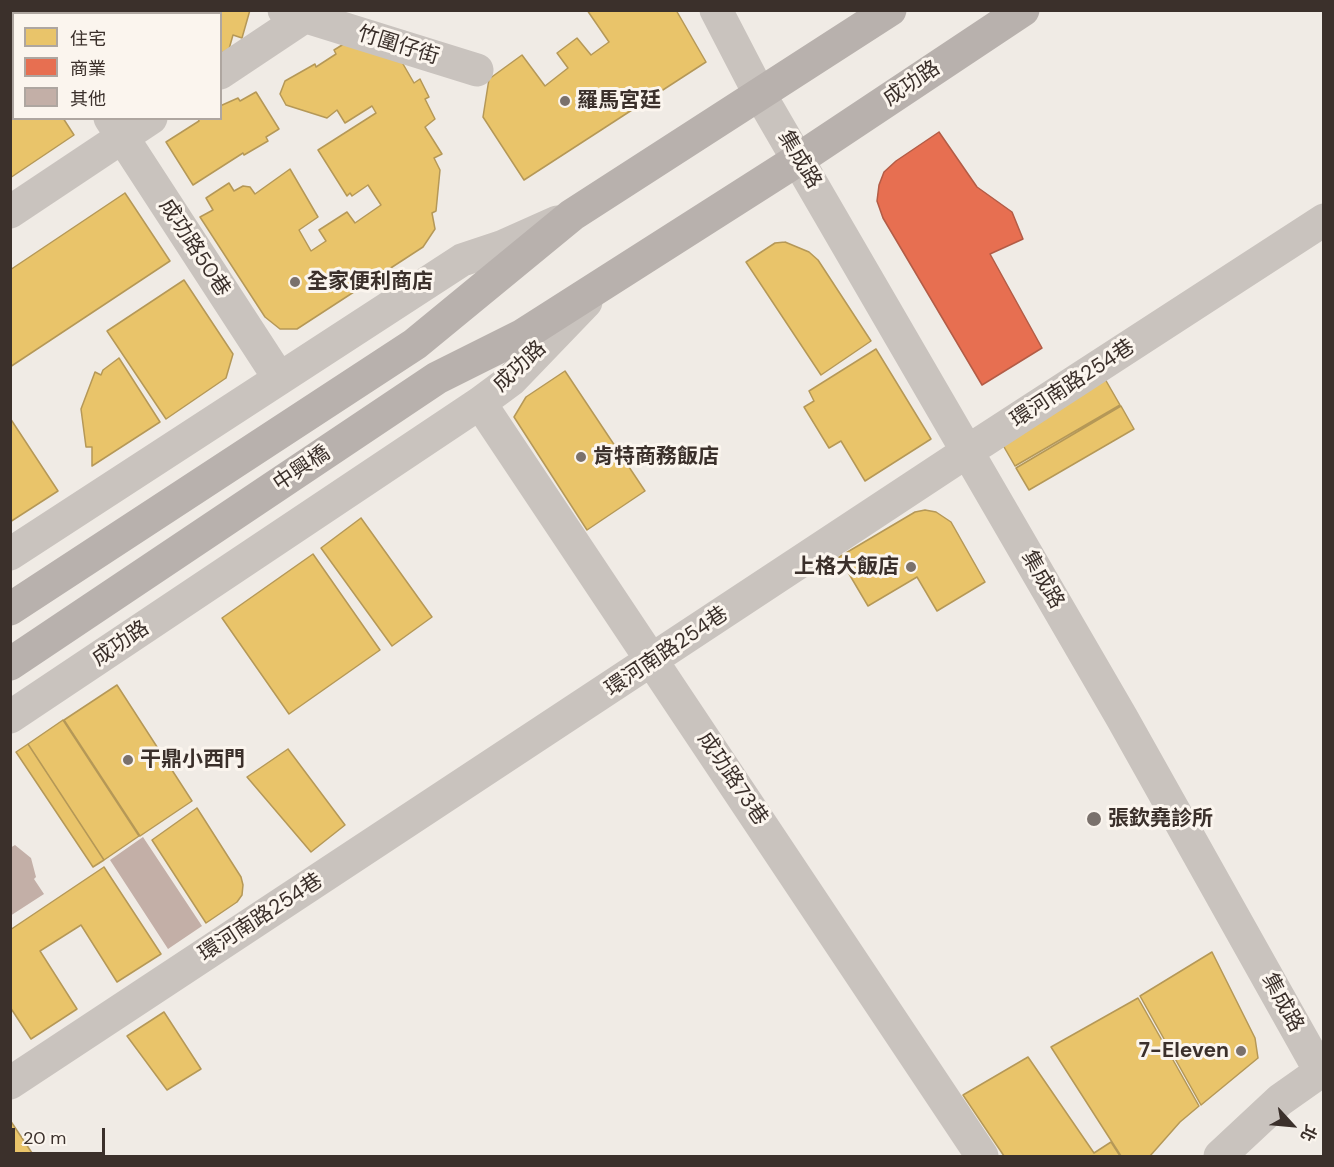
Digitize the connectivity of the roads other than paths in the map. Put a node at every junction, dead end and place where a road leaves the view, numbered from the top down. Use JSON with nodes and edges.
{"nodes":[{"id":1,"x":716,"y":10,"type":"edge"},
{"id":2,"x":890,"y":10,"type":"edge"},
{"id":3,"x":1023,"y":10,"type":"edge"},
{"id":4,"x":295,"y":14,"type":"edge"},
{"id":5,"x":477,"y":70,"type":"dead end"},
{"id":6,"x":222,"y":71,"type":"edge"},
{"id":7,"x":759,"y":93,"type":"junction"},
{"id":8,"x":145,"y":120,"type":"edge"},
{"id":9,"x":116,"y":128,"type":"edge"},
{"id":10,"x":800,"y":159,"type":"junction"},
{"id":11,"x":10,"y":212,"type":"edge"},
{"id":12,"x":572,"y":215,"type":"junction"},
{"id":13,"x":1323,"y":220,"type":"edge"},
{"id":14,"x":601,"y":286,"type":"junction"},
{"id":15,"x":279,"y":378,"type":"junction"},
{"id":16,"x":480,"y":403,"type":"junction"},
{"id":17,"x":968,"y":451,"type":"junction"},
{"id":18,"x":10,"y":554,"type":"edge"},
{"id":19,"x":10,"y":609,"type":"edge"},
{"id":20,"x":654,"y":661,"type":"junction"},
{"id":21,"x":10,"y":664,"type":"edge"},
{"id":22,"x":10,"y":717,"type":"edge"},
{"id":23,"x":1322,"y":1070,"type":"edge"},
{"id":24,"x":10,"y":1083,"type":"edge"},
{"id":25,"x":982,"y":1156,"type":"edge"},
{"id":26,"x":1220,"y":1156,"type":"edge"}],
"edges":[{"from":1,"to":7,"type":"street","name":"集成路"},
{"from":2,"to":7,"type":"main road"},
{"from":3,"to":10,"type":"main road","name":"成功路"},
{"from":4,"to":5,"type":"street","name":"竹圍仔街"},
{"from":4,"to":6,"type":"street"},
{"from":7,"to":10,"type":"street","name":"集成路"},
{"from":7,"to":12,"type":"main road"},
{"from":8,"to":9,"type":"street"},
{"from":9,"to":11,"type":"street"},
{"from":9,"to":15,"type":"street","name":"成功路50巷"},
{"from":10,"to":14,"type":"main road","name":"成功路"},
{"from":10,"to":17,"type":"street","name":"集成路"},
{"from":12,"to":15,"type":"street"},
{"from":12,"to":19,"type":"main road","name":"中興橋"},
{"from":13,"to":17,"type":"street","name":"環河南路254巷"},
{"from":14,"to":16,"type":"street","name":"成功路"},
{"from":14,"to":21,"type":"main road","name":"中興橋"},
{"from":15,"to":18,"type":"street"},
{"from":16,"to":20,"type":"street","name":"成功路73巷"},
{"from":16,"to":22,"type":"street","name":"成功路"},
{"from":17,"to":20,"type":"street","name":"環河南路254巷"},
{"from":17,"to":23,"type":"street","name":"集成路"},
{"from":20,"to":24,"type":"street","name":"環河南路254巷"},
{"from":20,"to":25,"type":"street","name":"成功路73巷"},
{"from":23,"to":26,"type":"street"}]}
